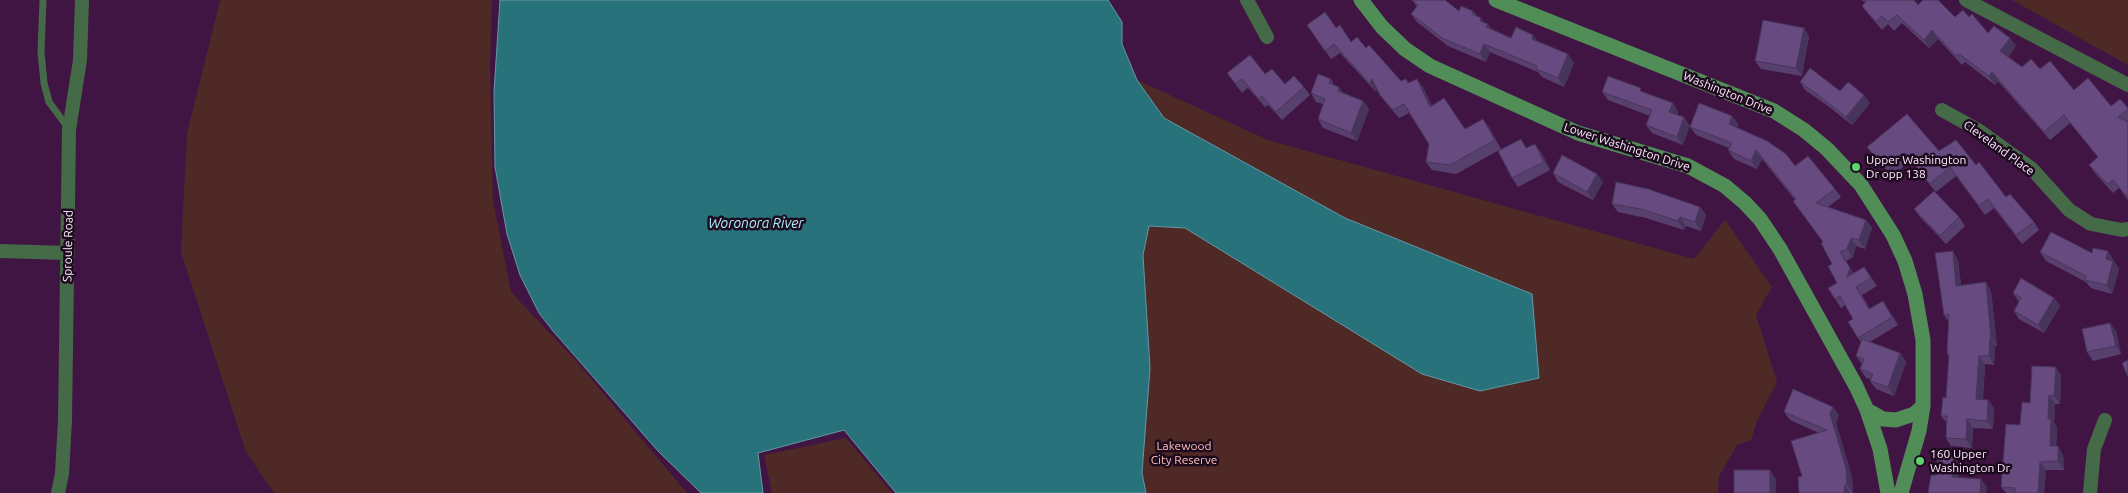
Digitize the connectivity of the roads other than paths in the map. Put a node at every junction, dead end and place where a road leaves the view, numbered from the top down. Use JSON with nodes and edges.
{"nodes":[{"id":1,"x":42,"y":0,"type":"edge"},
{"id":2,"x":82,"y":0,"type":"edge"},
{"id":3,"x":1247,"y":0,"type":"edge"},
{"id":4,"x":1361,"y":0,"type":"edge"},
{"id":5,"x":1496,"y":0,"type":"edge"},
{"id":6,"x":1966,"y":0,"type":"edge"},
{"id":7,"x":1267,"y":37,"type":"dead end"},
{"id":8,"x":2128,"y":85,"type":"edge"},
{"id":9,"x":1942,"y":110,"type":"dead end"},
{"id":10,"x":69,"y":130,"type":"junction"},
{"id":11,"x":2128,"y":229,"type":"edge"},
{"id":12,"x":0,"y":251,"type":"edge"},
{"id":13,"x":68,"y":253,"type":"junction"},
{"id":14,"x":1923,"y":406,"type":"junction"},
{"id":15,"x":1867,"y":410,"type":"junction"},
{"id":16,"x":2106,"y":420,"type":"dead end"},
{"id":17,"x":58,"y":493,"type":"edge"},
{"id":18,"x":1888,"y":493,"type":"edge"},
{"id":19,"x":1901,"y":493,"type":"edge"},
{"id":20,"x":2090,"y":493,"type":"edge"}],
"edges":[{"from":1,"to":10,"type":"lane"},
{"from":2,"to":10,"type":"street","name":"Sproule Road"},
{"from":3,"to":7,"type":"street"},
{"from":4,"to":15,"type":"street","name":"Lower Washington Drive"},
{"from":5,"to":14,"type":"street","name":"Washington Drive"},
{"from":6,"to":8,"type":"street"},
{"from":9,"to":11,"type":"street","name":"Cleveland Place"},
{"from":10,"to":13,"type":"street","name":"Sproule Road"},
{"from":12,"to":13,"type":"street"},
{"from":13,"to":17,"type":"street","name":"Sproule Road"},
{"from":14,"to":15,"type":"street"},
{"from":14,"to":19,"type":"street","name":"Washington Drive"},
{"from":15,"to":18,"type":"street","name":"Lower Washington Drive"},
{"from":16,"to":20,"type":"street"}]}
